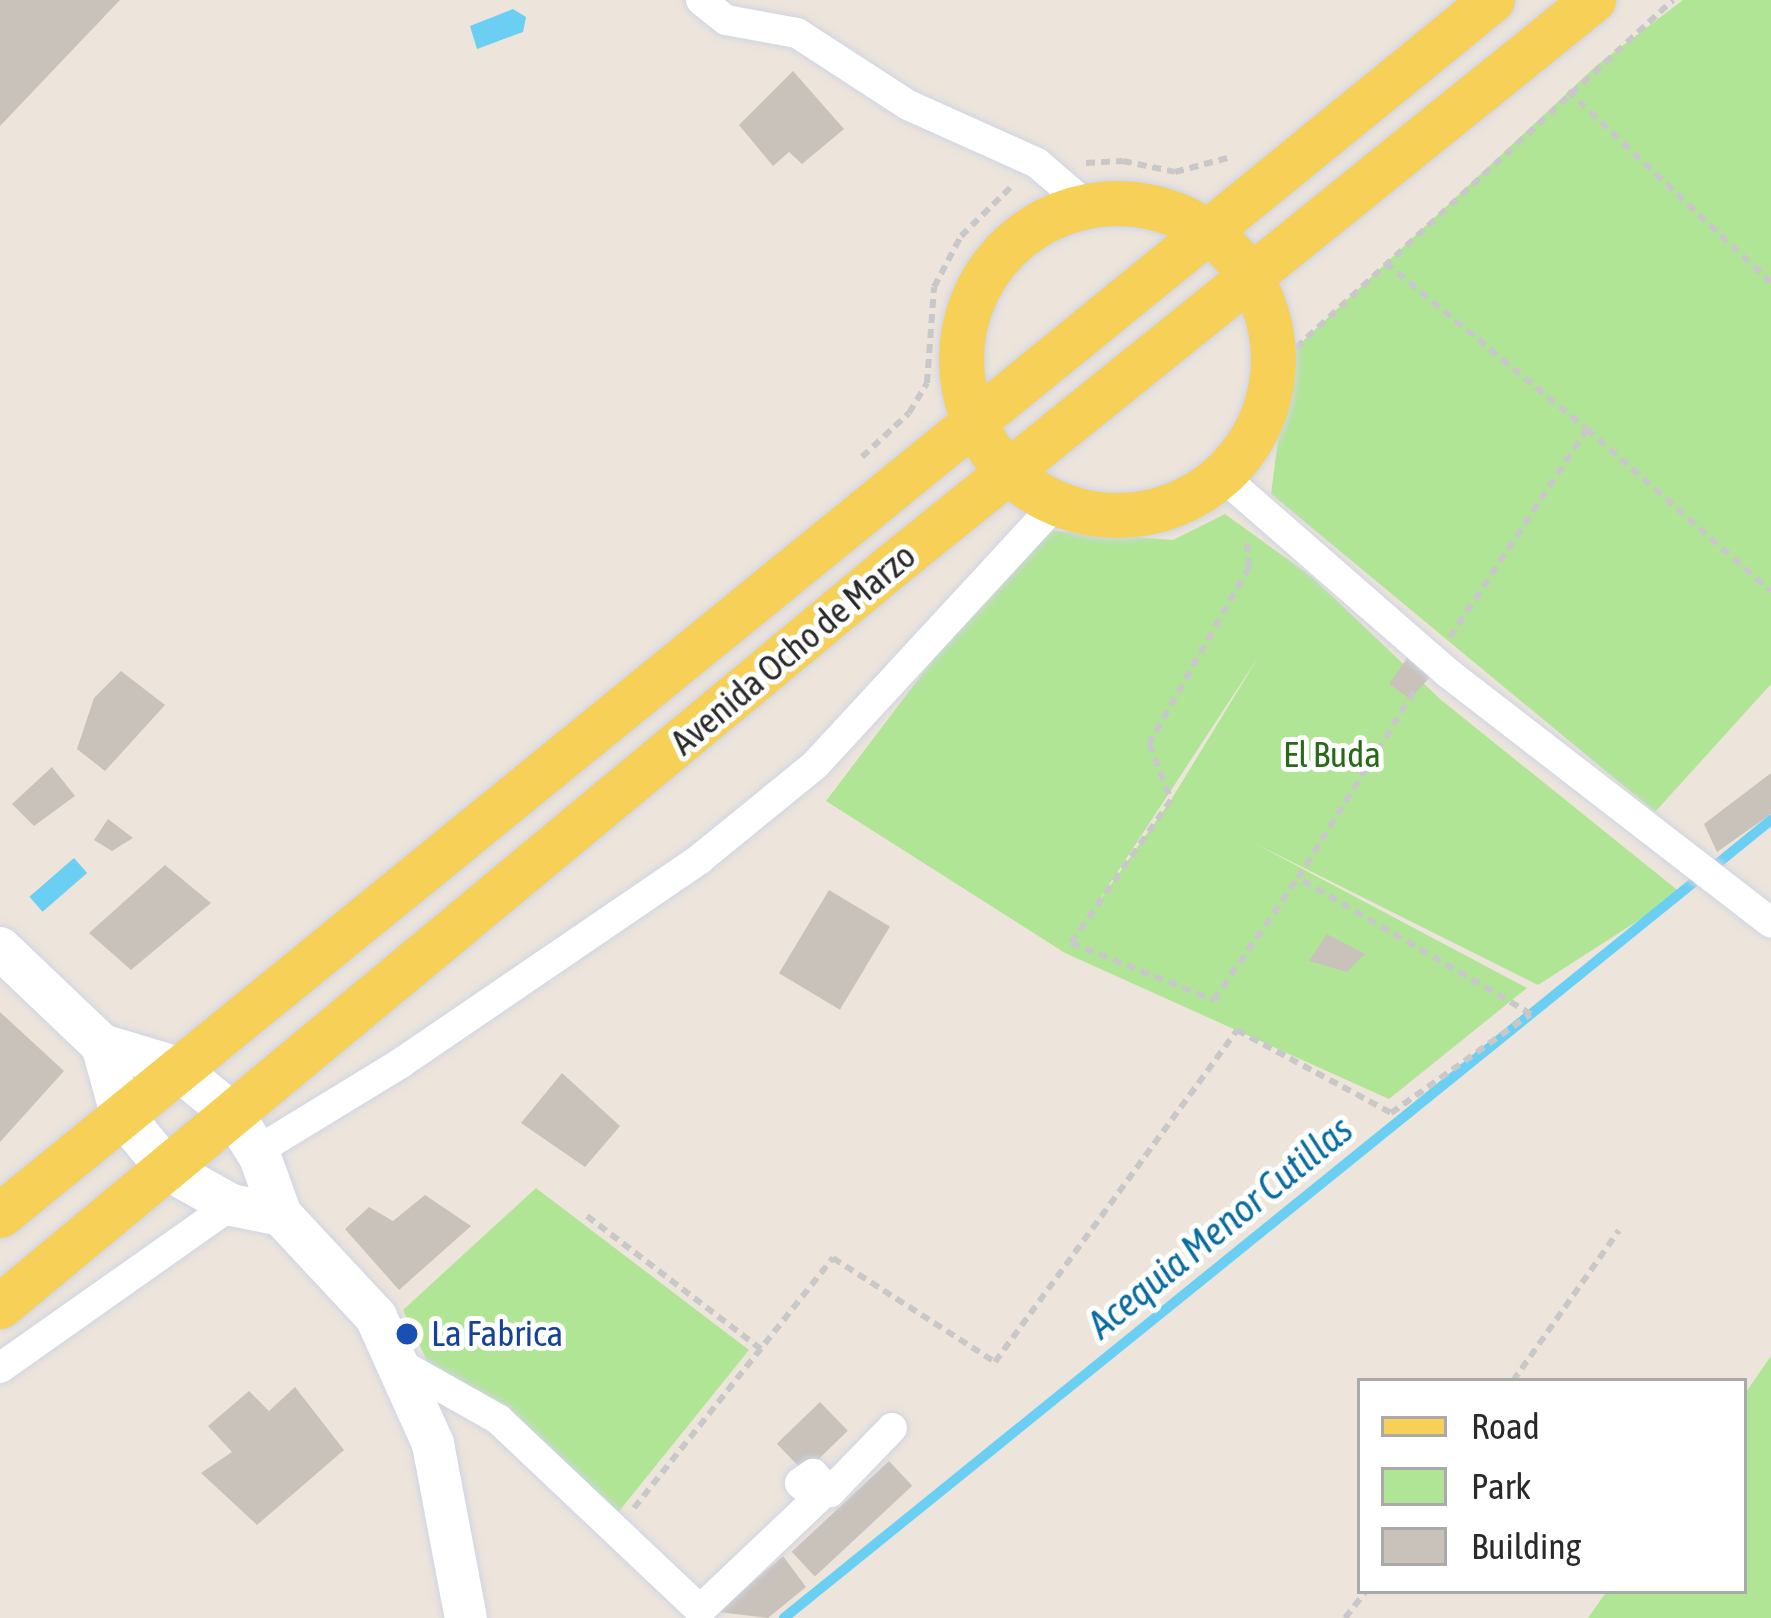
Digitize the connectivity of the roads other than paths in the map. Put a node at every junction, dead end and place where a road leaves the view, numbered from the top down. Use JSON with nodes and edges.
{"nodes":[{"id":1,"x":701,"y":0,"type":"edge"},
{"id":2,"x":1492,"y":0,"type":"edge"},
{"id":3,"x":1593,"y":0,"type":"edge"},
{"id":4,"x":1086,"y":205,"type":"junction"},
{"id":5,"x":1207,"y":232,"type":"junction"},
{"id":6,"x":1252,"y":278,"type":"junction"},
{"id":7,"x":972,"y":418,"type":"junction"},
{"id":8,"x":1010,"y":473,"type":"junction"},
{"id":9,"x":1232,"y":483,"type":"junction"},
{"id":10,"x":1057,"y":503,"type":"junction"},
{"id":11,"x":1771,"y":923,"type":"edge"},
{"id":12,"x":3,"y":957,"type":"edge"},
{"id":13,"x":103,"y":1045,"type":"junction"},
{"id":14,"x":176,"y":1067,"type":"junction"},
{"id":15,"x":121,"y":1113,"type":"junction"},
{"id":16,"x":244,"y":1132,"type":"junction"},
{"id":17,"x":167,"y":1169,"type":"junction"},
{"id":18,"x":230,"y":1205,"type":"junction"},
{"id":19,"x":0,"y":1215,"type":"edge"},
{"id":20,"x":280,"y":1216,"type":"junction"},
{"id":21,"x":0,"y":1306,"type":"edge"},
{"id":22,"x":395,"y":1360,"type":"junction"},
{"id":23,"x":0,"y":1368,"type":"edge"},
{"id":24,"x":892,"y":1428,"type":"dead end"},
{"id":25,"x":466,"y":1618,"type":"edge"}],
"edges":[{"from":1,"to":4,"type":"street"},
{"from":2,"to":5,"type":"main road","name":"Avenida Ocho de Marzo"},
{"from":3,"to":6,"type":"main road","name":"Avenida Ocho de Marzo"},
{"from":4,"to":5,"type":"main road"},
{"from":4,"to":7,"type":"main road"},
{"from":5,"to":6,"type":"main road"},
{"from":5,"to":7,"type":"main road","name":"Avenida Ocho de Marzo"},
{"from":6,"to":8,"type":"main road","name":"Avenida Ocho de Marzo"},
{"from":6,"to":9,"type":"main road"},
{"from":7,"to":8,"type":"main road"},
{"from":7,"to":14,"type":"main road","name":"Avenida Ocho de Marzo"},
{"from":8,"to":10,"type":"main road"},
{"from":8,"to":16,"type":"main road","name":"Avenida Ocho de Marzo"},
{"from":9,"to":10,"type":"main road"},
{"from":9,"to":11,"type":"street"},
{"from":10,"to":16,"type":"street"},
{"from":12,"to":13,"type":"main road"},
{"from":13,"to":14,"type":"main road"},
{"from":13,"to":15,"type":"main road"},
{"from":14,"to":15,"type":"main road","name":"Avenida Ocho de Marzo"},
{"from":14,"to":16,"type":"main road"},
{"from":15,"to":17,"type":"main road"},
{"from":15,"to":19,"type":"main road","name":"Avenida Ocho de Marzo"},
{"from":16,"to":17,"type":"main road","name":"Avenida Ocho de Marzo"},
{"from":16,"to":20,"type":"main road"},
{"from":17,"to":18,"type":"main road"},
{"from":17,"to":21,"type":"main road","name":"Avenida Ocho de Marzo"},
{"from":18,"to":20,"type":"main road"},
{"from":18,"to":23,"type":"street"},
{"from":20,"to":22,"type":"main road"},
{"from":22,"to":24,"type":"street"},
{"from":22,"to":25,"type":"main road"}]}
